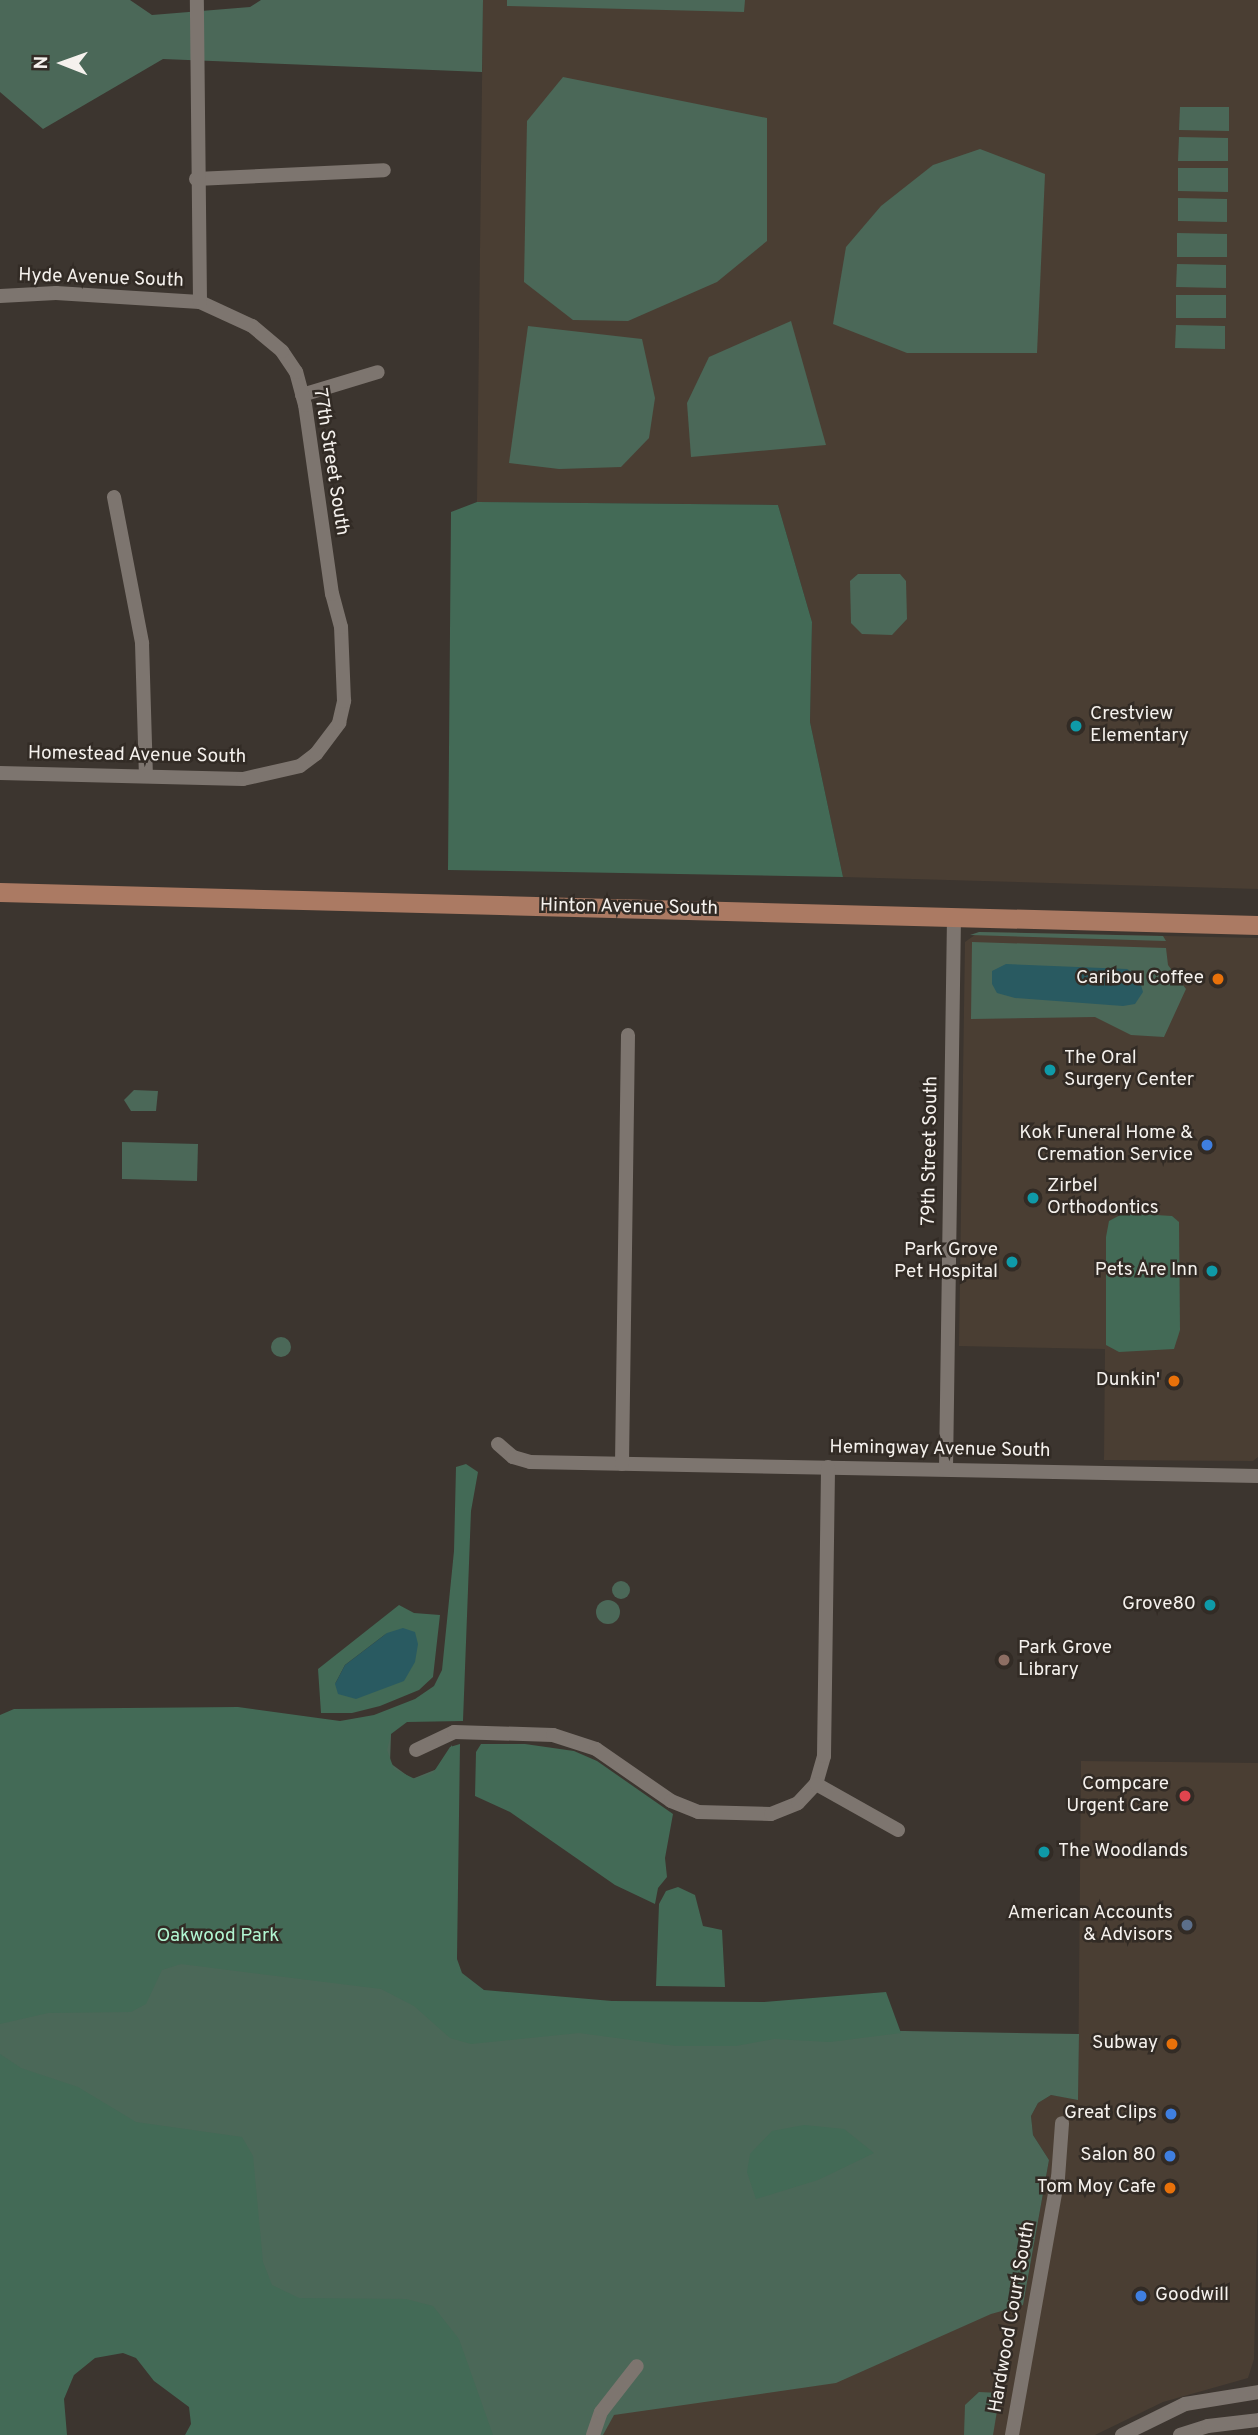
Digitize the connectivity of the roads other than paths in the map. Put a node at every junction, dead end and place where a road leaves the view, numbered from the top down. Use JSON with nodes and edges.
{"nodes":[{"id":1,"x":197,"y":0,"type":"edge"},
{"id":2,"x":384,"y":170,"type":"dead end"},
{"id":3,"x":196,"y":179,"type":"junction"},
{"id":4,"x":1,"y":291,"type":"edge"},
{"id":5,"x":200,"y":302,"type":"junction"},
{"id":6,"x":378,"y":372,"type":"dead end"},
{"id":7,"x":302,"y":395,"type":"junction"},
{"id":8,"x":114,"y":497,"type":"dead end"},
{"id":9,"x":344,"y":685,"type":"joint"},
{"id":10,"x":0,"y":773,"type":"edge"},
{"id":11,"x":146,"y":776,"type":"junction"},
{"id":12,"x":0,"y":892,"type":"edge"},
{"id":13,"x":954,"y":917,"type":"junction"},
{"id":14,"x":1258,"y":925,"type":"edge"},
{"id":15,"x":628,"y":1035,"type":"dead end"},
{"id":16,"x":498,"y":1444,"type":"dead end"},
{"id":17,"x":622,"y":1464,"type":"junction"},
{"id":18,"x":828,"y":1467,"type":"junction"},
{"id":19,"x":946,"y":1469,"type":"junction"},
{"id":20,"x":1258,"y":1476,"type":"edge"},
{"id":21,"x":416,"y":1750,"type":"dead end"},
{"id":22,"x":816,"y":1784,"type":"junction"},
{"id":23,"x":898,"y":1830,"type":"dead end"},
{"id":24,"x":1062,"y":2123,"type":"dead end"},
{"id":25,"x":637,"y":2366,"type":"dead end"},
{"id":26,"x":1258,"y":2392,"type":"edge"},
{"id":27,"x":1258,"y":2420,"type":"edge"},
{"id":28,"x":593,"y":2435,"type":"edge"},
{"id":29,"x":1012,"y":2435,"type":"edge"},
{"id":30,"x":1122,"y":2435,"type":"edge"},
{"id":31,"x":1180,"y":2435,"type":"edge"}],
"edges":[{"from":1,"to":3,"type":"street"},
{"from":2,"to":3,"type":"street"},
{"from":3,"to":5,"type":"street"},
{"from":4,"to":5,"type":"street","name":"Hyde Avenue South"},
{"from":5,"to":7,"type":"street","name":"77th Street South"},
{"from":6,"to":7,"type":"street"},
{"from":7,"to":9,"type":"street","name":"77th Street South"},
{"from":8,"to":11,"type":"street"},
{"from":9,"to":11,"type":"street","name":"Homestead Avenue South"},
{"from":10,"to":11,"type":"street","name":"Homestead Avenue South"},
{"from":12,"to":13,"type":"main road","name":"Hinton Avenue South"},
{"from":13,"to":14,"type":"main road","name":"Hinton Avenue South"},
{"from":13,"to":19,"type":"street","name":"79th Street South"},
{"from":15,"to":17,"type":"street"},
{"from":16,"to":17,"type":"street","name":"Hemingway Avenue South"},
{"from":17,"to":18,"type":"street","name":"Hemingway Avenue South"},
{"from":18,"to":19,"type":"street","name":"Hemingway Avenue South"},
{"from":18,"to":22,"type":"street"},
{"from":19,"to":20,"type":"street","name":"Hemingway Avenue South"},
{"from":21,"to":22,"type":"street"},
{"from":22,"to":23,"type":"street"},
{"from":24,"to":29,"type":"street","name":"Hardwood Court South"},
{"from":25,"to":28,"type":"street"},
{"from":26,"to":30,"type":"street"},
{"from":27,"to":31,"type":"street"}]}
